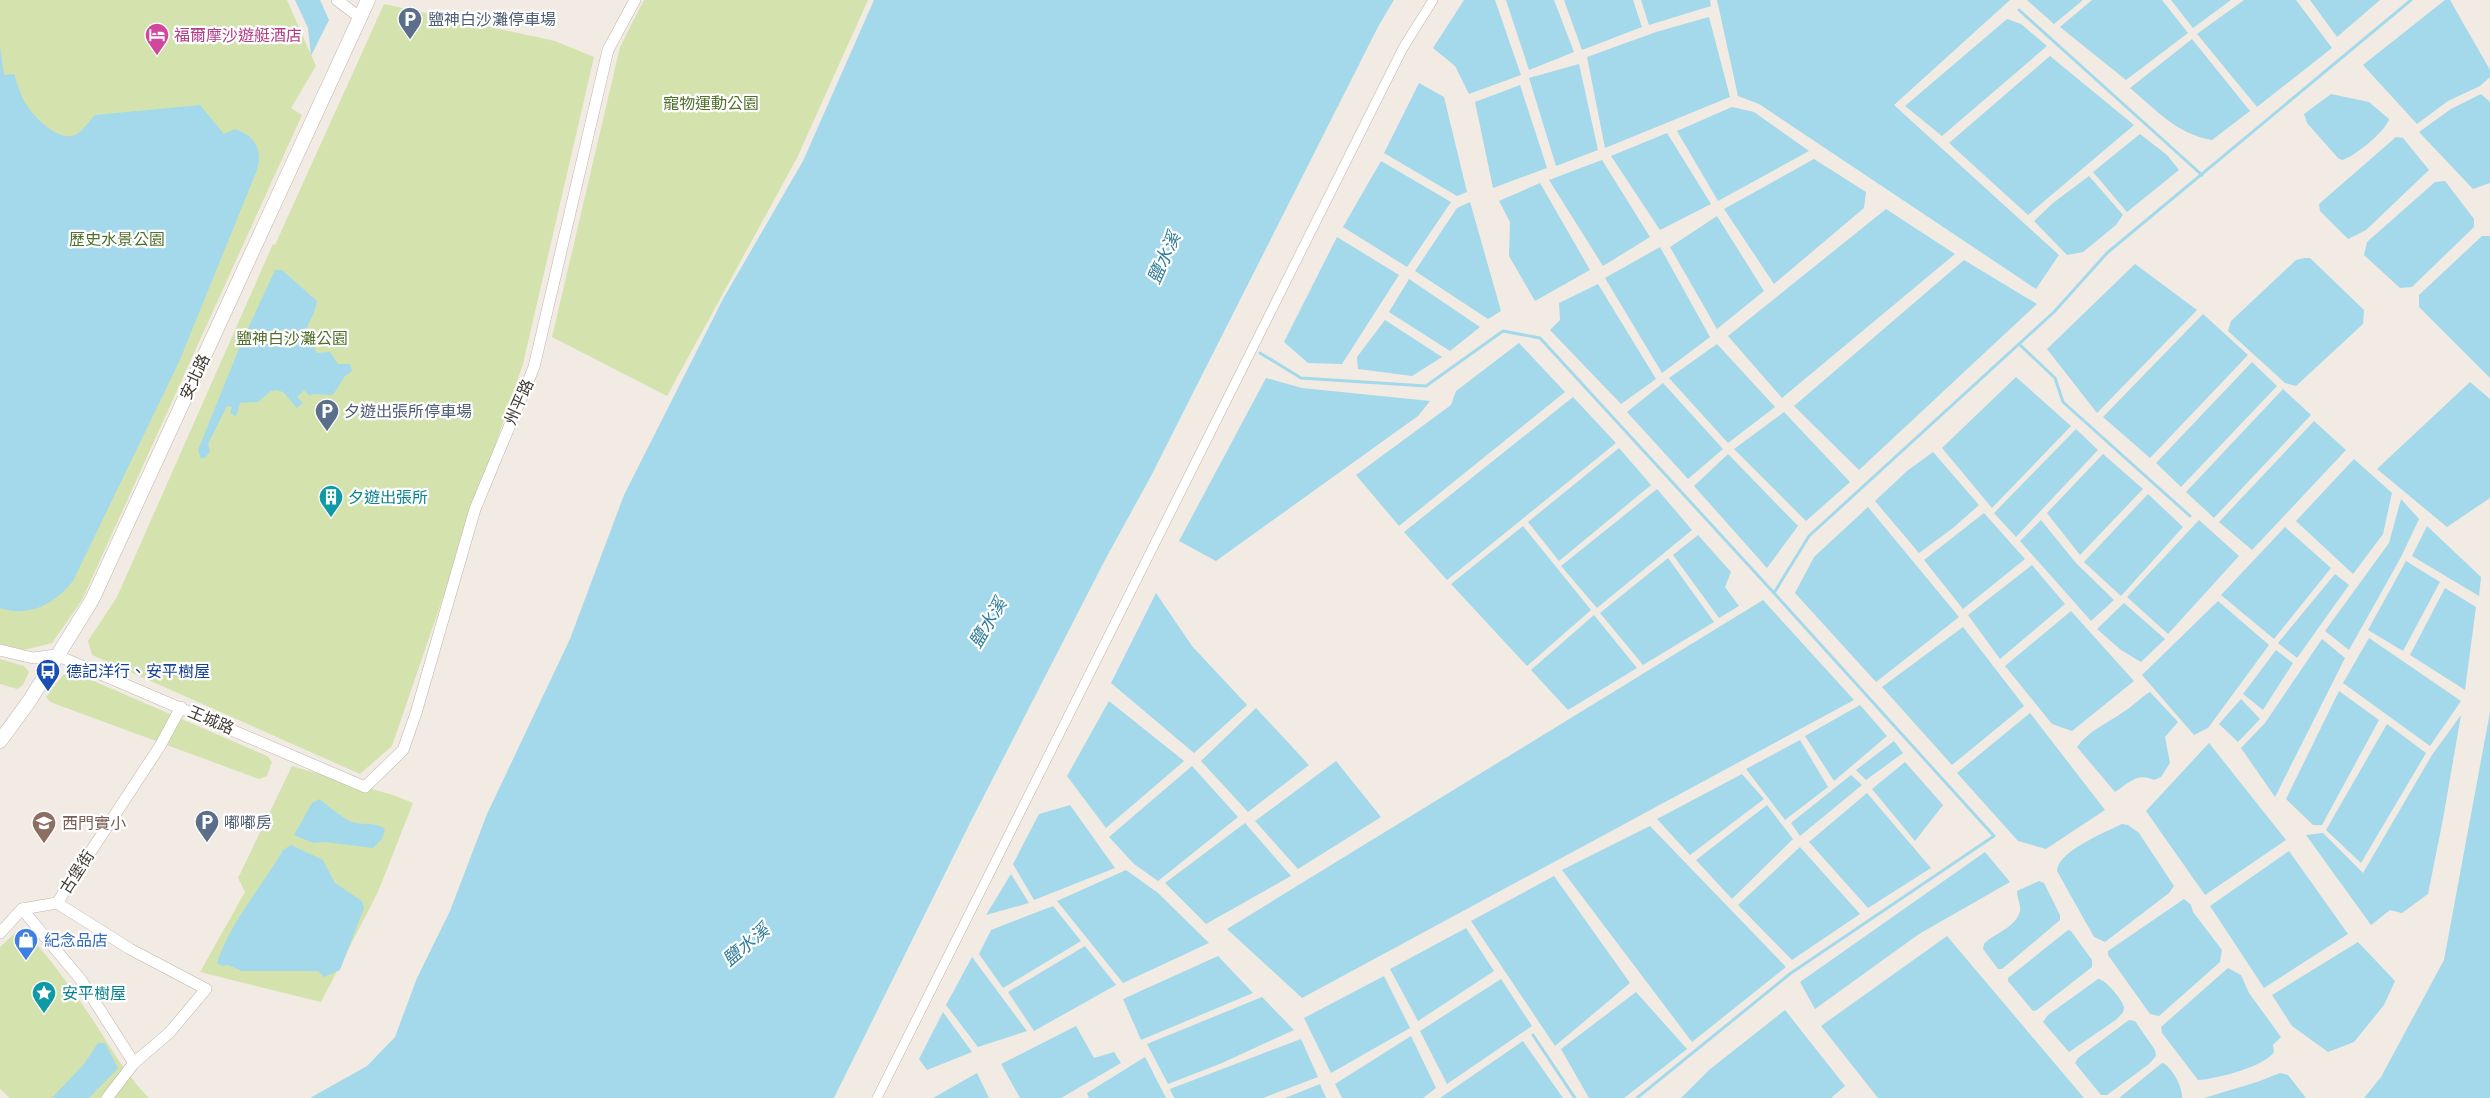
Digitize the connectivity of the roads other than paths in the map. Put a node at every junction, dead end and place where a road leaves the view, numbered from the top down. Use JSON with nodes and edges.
{"nodes":[{"id":1,"x":337,"y":0,"type":"edge"},
{"id":2,"x":368,"y":0,"type":"edge"},
{"id":3,"x":635,"y":0,"type":"edge"},
{"id":4,"x":1432,"y":0,"type":"edge"},
{"id":5,"x":361,"y":15,"type":"junction"},
{"id":6,"x":0,"y":650,"type":"edge"},
{"id":7,"x":56,"y":655,"type":"junction"},
{"id":8,"x":181,"y":707,"type":"junction"},
{"id":9,"x":0,"y":741,"type":"edge"},
{"id":10,"x":365,"y":786,"type":"joint"},
{"id":11,"x":57,"y":902,"type":"junction"},
{"id":12,"x":22,"y":909,"type":"junction"},
{"id":13,"x":0,"y":933,"type":"edge"},
{"id":14,"x":134,"y":1064,"type":"junction"},
{"id":15,"x":108,"y":1098,"type":"edge"},
{"id":16,"x":877,"y":1098,"type":"edge"}],
"edges":[{"from":1,"to":5,"type":"street"},
{"from":2,"to":5,"type":"street","name":"安北路"},
{"from":3,"to":10,"type":"street","name":"州平路"},
{"from":4,"to":16,"type":"street"},
{"from":5,"to":7,"type":"street","name":"安北路"},
{"from":6,"to":7,"type":"street"},
{"from":7,"to":8,"type":"street","name":"王城路"},
{"from":7,"to":9,"type":"street","name":"安北路"},
{"from":8,"to":10,"type":"street","name":"王城路"},
{"from":8,"to":11,"type":"street","name":"古堡街"},
{"from":11,"to":12,"type":"street","name":"古堡街"},
{"from":11,"to":14,"type":"street"},
{"from":12,"to":13,"type":"street"},
{"from":12,"to":14,"type":"street"},
{"from":14,"to":15,"type":"street"}]}
